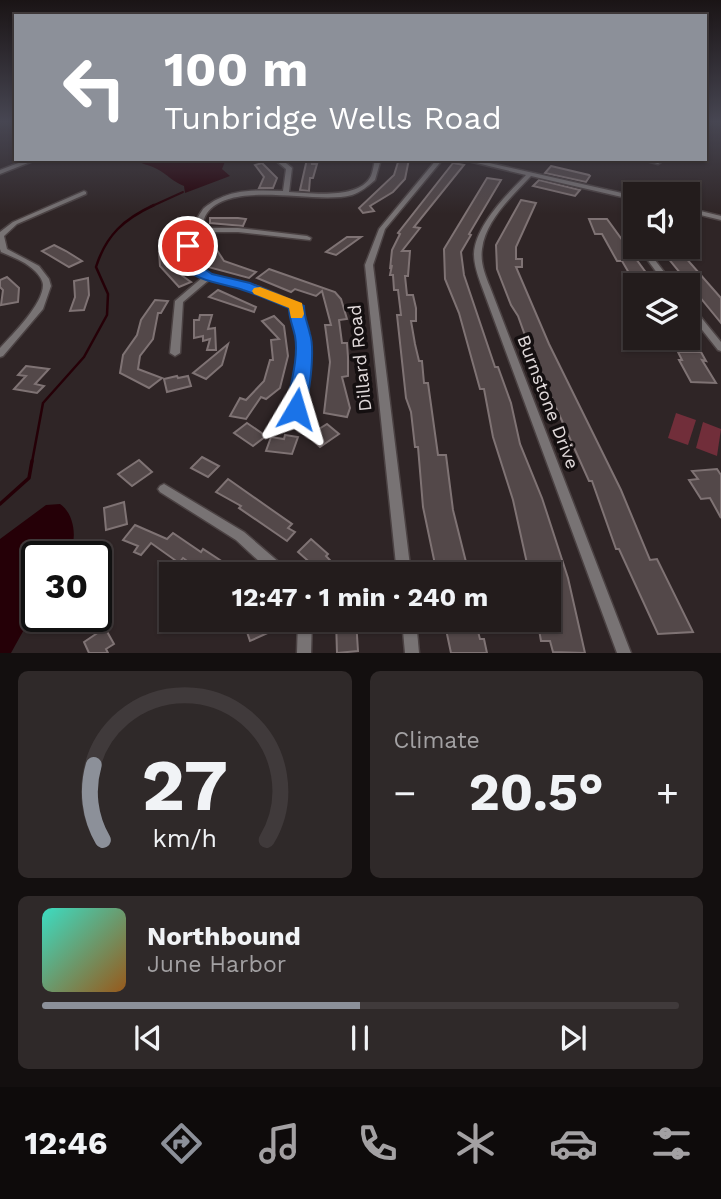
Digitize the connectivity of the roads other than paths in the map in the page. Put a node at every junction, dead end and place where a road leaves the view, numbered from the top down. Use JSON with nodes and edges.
{"nodes":[{"id":1,"x":30,"y":161,"type":"edge"},
{"id":2,"x":280,"y":161,"type":"edge"},
{"id":3,"x":377,"y":161,"type":"edge"},
{"id":4,"x":438,"y":161,"type":"edge"},
{"id":5,"x":472,"y":161,"type":"edge"},
{"id":6,"x":653,"y":161,"type":"edge"},
{"id":7,"x":658,"y":162,"type":"dead end"},
{"id":8,"x":0,"y":172,"type":"edge"},
{"id":9,"x":530,"y":174,"type":"junction"},
{"id":10,"x":83,"y":193,"type":"dead end"},
{"id":11,"x":286,"y":193,"type":"junction"},
{"id":12,"x":623,"y":197,"type":"edge"},
{"id":13,"x":700,"y":214,"type":"edge"},
{"id":14,"x":721,"y":218,"type":"edge"},
{"id":15,"x":197,"y":230,"type":"junction"},
{"id":16,"x":307,"y":238,"type":"dead end"},
{"id":17,"x":650,"y":259,"type":"edge"},
{"id":18,"x":661,"y":273,"type":"edge"},
{"id":19,"x":207,"y":278,"type":"junction"},
{"id":20,"x":700,"y":322,"type":"edge"},
{"id":21,"x":721,"y":348,"type":"edge"},
{"id":22,"x":175,"y":353,"type":"dead end"},
{"id":23,"x":0,"y":354,"type":"edge"},
{"id":24,"x":296,"y":409,"type":"dead end"},
{"id":25,"x":164,"y":489,"type":"dead end"},
{"id":26,"x":269,"y":562,"type":"edge"},
{"id":27,"x":403,"y":562,"type":"edge"},
{"id":28,"x":305,"y":632,"type":"edge"},
{"id":29,"x":410,"y":632,"type":"edge"},
{"id":30,"x":304,"y":653,"type":"edge"},
{"id":31,"x":412,"y":653,"type":"edge"},
{"id":32,"x":624,"y":653,"type":"edge"}],
"edges":[{"from":1,"to":8,"type":"street"},
{"from":2,"to":11,"type":"street"},
{"from":3,"to":11,"type":"street"},
{"from":4,"to":27,"type":"street","name":"Dillard Road"},
{"from":5,"to":9,"type":"street"},
{"from":6,"to":7,"type":"street"},
{"from":9,"to":12,"type":"street"},
{"from":9,"to":32,"type":"street","name":"Burnstone Drive"},
{"from":10,"to":23,"type":"street"},
{"from":11,"to":15,"type":"street"},
{"from":13,"to":14,"type":"street"},
{"from":15,"to":16,"type":"street"},
{"from":15,"to":19,"type":"street"},
{"from":17,"to":18,"type":"street"},
{"from":19,"to":22,"type":"street"},
{"from":19,"to":24,"type":"street"},
{"from":20,"to":21,"type":"street"},
{"from":25,"to":26,"type":"street"},
{"from":28,"to":30,"type":"street"},
{"from":29,"to":31,"type":"street"}]}
